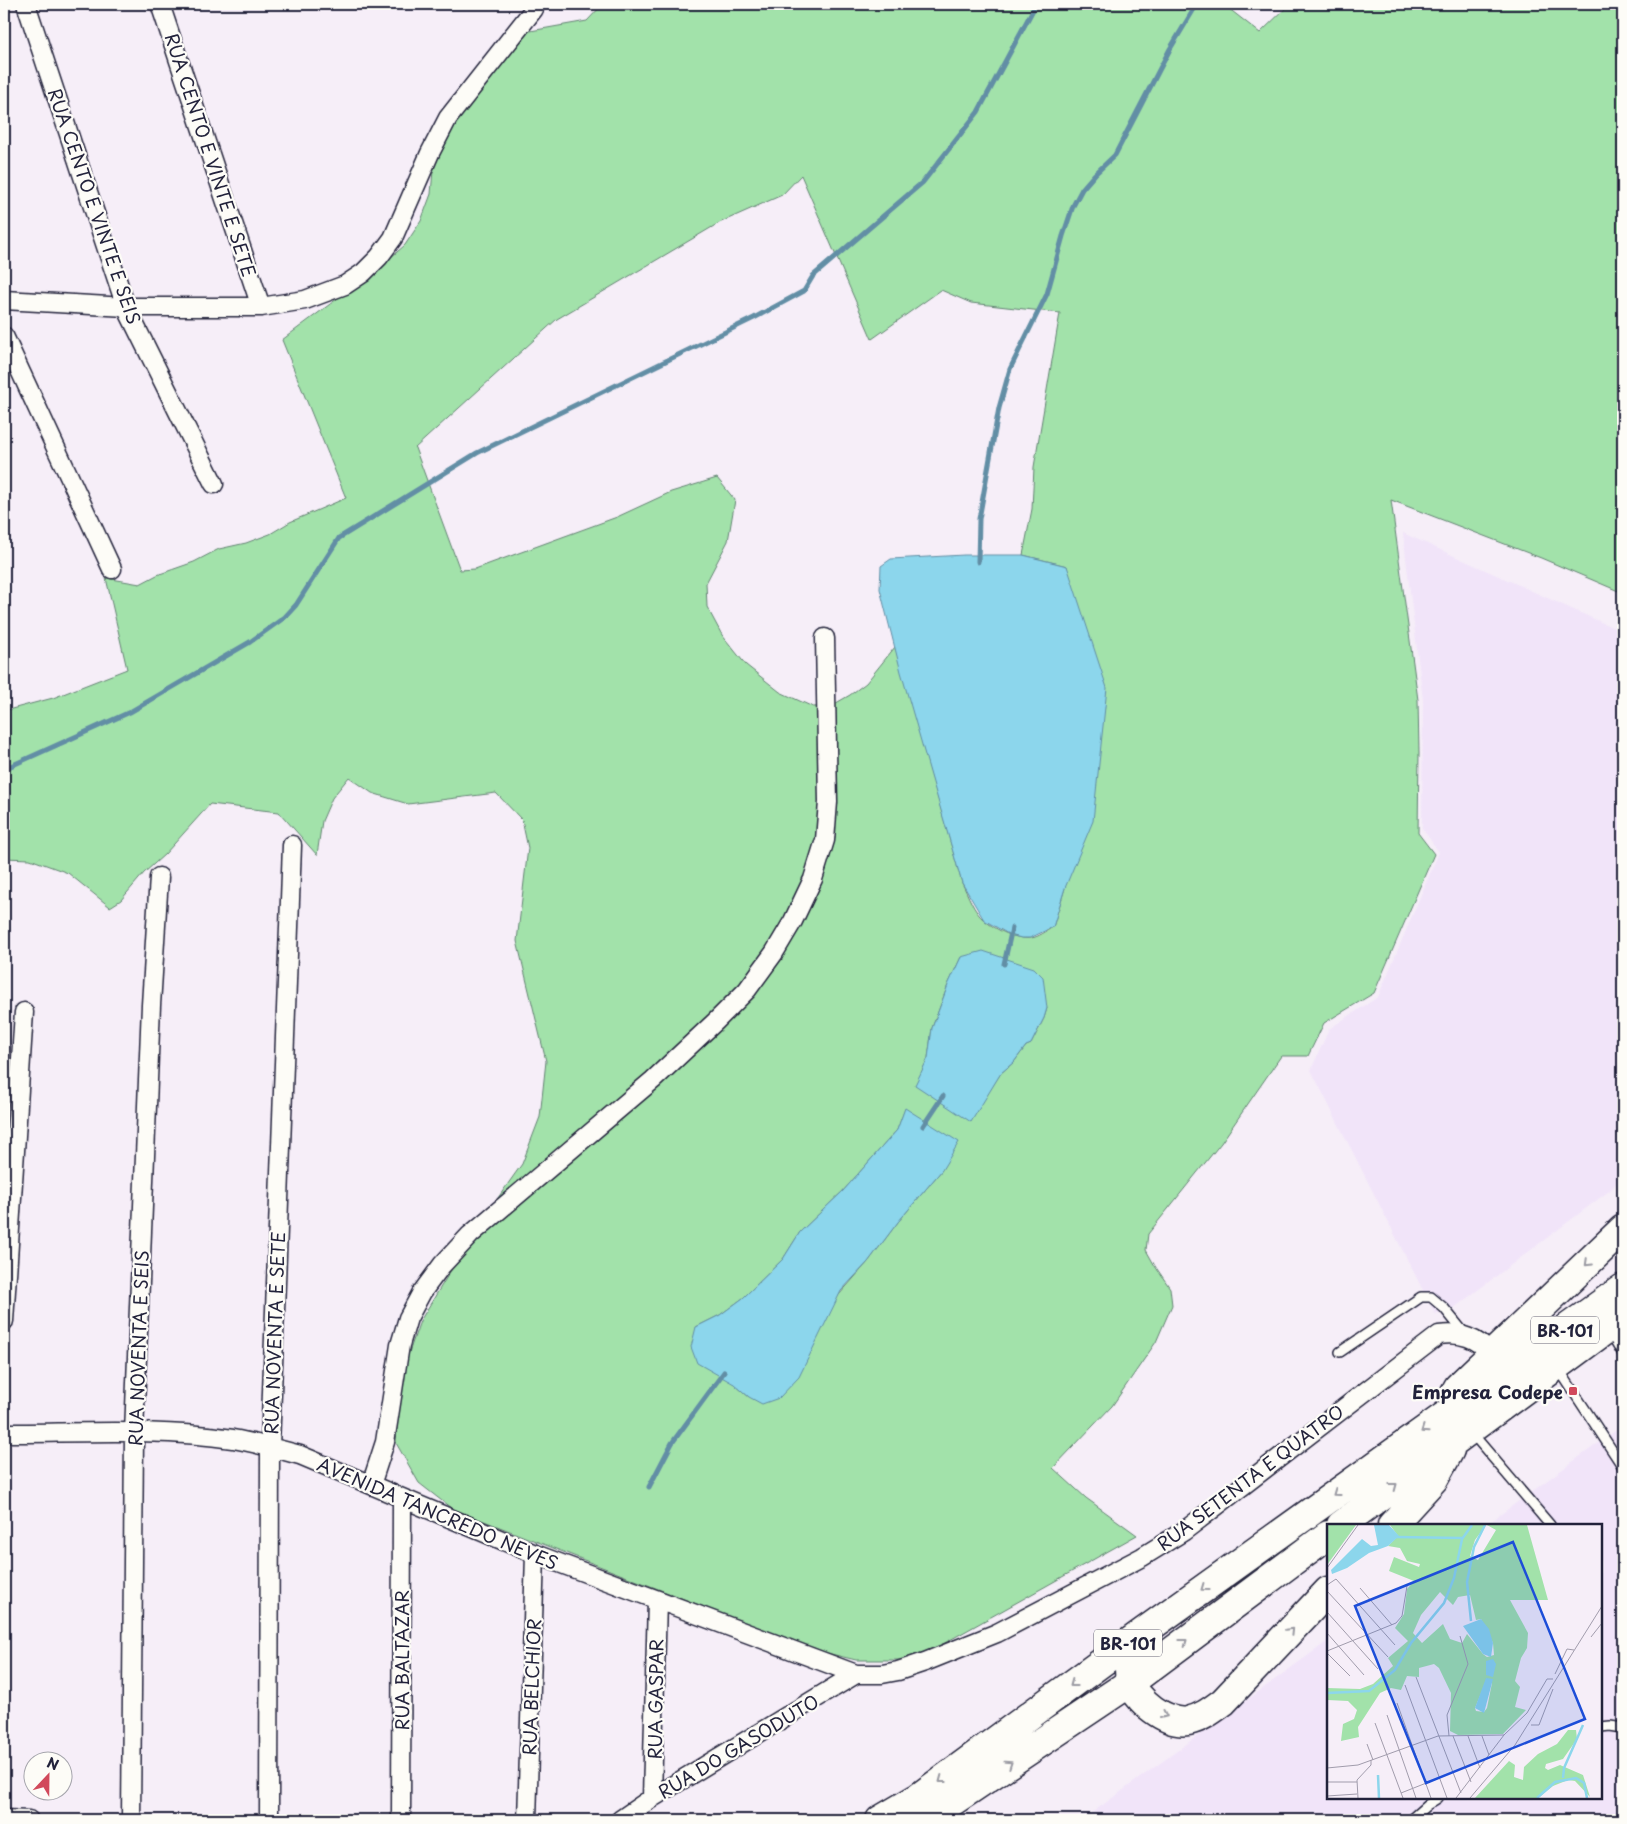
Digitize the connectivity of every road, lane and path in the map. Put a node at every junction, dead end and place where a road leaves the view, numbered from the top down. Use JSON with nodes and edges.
{"nodes":[{"id":1,"x":26,"y":4,"type":"edge"},
{"id":2,"x":160,"y":4,"type":"edge"},
{"id":3,"x":534,"y":9,"type":"dead end"},
{"id":4,"x":4,"y":300,"type":"edge"},
{"id":5,"x":126,"y":307,"type":"junction"},
{"id":6,"x":261,"y":307,"type":"junction"},
{"id":7,"x":4,"y":336,"type":"edge"},
{"id":8,"x":214,"y":484,"type":"dead end"},
{"id":9,"x":112,"y":570,"type":"dead end"},
{"id":10,"x":825,"y":638,"type":"dead end"},
{"id":11,"x":292,"y":845,"type":"dead end"},
{"id":12,"x":160,"y":877,"type":"dead end"},
{"id":13,"x":24,"y":1012,"type":"dead end"},
{"id":14,"x":1623,"y":1229,"type":"edge"},
{"id":15,"x":1623,"y":1288,"type":"edge"},
{"id":16,"x":4,"y":1321,"type":"edge"},
{"id":17,"x":1615,"y":1322,"type":"edge"},
{"id":18,"x":1466,"y":1336,"type":"junction"},
{"id":19,"x":1340,"y":1352,"type":"dead end"},
{"id":20,"x":1492,"y":1354,"type":"junction"},
{"id":21,"x":1623,"y":1354,"type":"edge"},
{"id":22,"x":1557,"y":1365,"type":"junction"},
{"id":23,"x":1446,"y":1414,"type":"junction"},
{"id":24,"x":134,"y":1432,"type":"junction"},
{"id":25,"x":4,"y":1433,"type":"edge"},
{"id":26,"x":1462,"y":1435,"type":"junction"},
{"id":27,"x":270,"y":1447,"type":"junction"},
{"id":28,"x":1623,"y":1467,"type":"edge"},
{"id":29,"x":371,"y":1485,"type":"junction"},
{"id":30,"x":402,"y":1499,"type":"junction"},
{"id":31,"x":1342,"y":1524,"type":"edge"},
{"id":32,"x":1393,"y":1524,"type":"edge"},
{"id":33,"x":1549,"y":1524,"type":"edge"},
{"id":34,"x":1327,"y":1536,"type":"edge"},
{"id":35,"x":535,"y":1554,"type":"junction"},
{"id":36,"x":1327,"y":1593,"type":"edge"},
{"id":37,"x":657,"y":1600,"type":"junction"},
{"id":38,"x":1139,"y":1635,"type":"junction"},
{"id":39,"x":856,"y":1674,"type":"junction"},
{"id":40,"x":1130,"y":1682,"type":"junction"},
{"id":41,"x":1602,"y":1727,"type":"edge"},
{"id":42,"x":1623,"y":1728,"type":"edge"},
{"id":43,"x":652,"y":1798,"type":"junction"},
{"id":44,"x":1436,"y":1799,"type":"edge"},
{"id":45,"x":4,"y":1819,"type":"edge"},
{"id":46,"x":29,"y":1820,"type":"edge"},
{"id":47,"x":131,"y":1820,"type":"edge"},
{"id":48,"x":269,"y":1820,"type":"edge"},
{"id":49,"x":401,"y":1820,"type":"edge"},
{"id":50,"x":527,"y":1820,"type":"edge"},
{"id":51,"x":620,"y":1820,"type":"edge"},
{"id":52,"x":880,"y":1820,"type":"edge"},
{"id":53,"x":924,"y":1820,"type":"edge"},
{"id":54,"x":1410,"y":1820,"type":"edge"}],
"edges":[{"from":1,"to":5,"type":"street","name":"RUA CENTO E VINTE E SEIS"},
{"from":2,"to":6,"type":"street","name":"RUA CENTO E VINTE E SETE"},
{"from":3,"to":6,"type":"street"},
{"from":4,"to":5,"type":"street"},
{"from":5,"to":6,"type":"street"},
{"from":5,"to":8,"type":"street","name":"RUA CENTO E VINTE E SEIS"},
{"from":7,"to":9,"type":"street"},
{"from":10,"to":29,"type":"street"},
{"from":11,"to":27,"type":"street","name":"RUA NOVENTA E SETE"},
{"from":12,"to":24,"type":"street","name":"RUA NOVENTA E SEIS"},
{"from":13,"to":16,"type":"street"},
{"from":14,"to":20,"type":"highway","one_way":true},
{"from":15,"to":23,"type":"highway","number":"BR-101"},
{"from":17,"to":21,"type":"lane"},
{"from":17,"to":22,"type":"highway","number":"BR-101"},
{"from":18,"to":19,"type":"lane"},
{"from":18,"to":20,"type":"street","name":"RUA SETENTA E QUATRO"},
{"from":18,"to":39,"type":"street","name":"RUA SETENTA E QUATRO"},
{"from":20,"to":23,"type":"highway"},
{"from":22,"to":26,"type":"highway","number":"BR-101"},
{"from":22,"to":28,"type":"lane"},
{"from":23,"to":38,"type":"highway","number":"BR-101","one_way":true},
{"from":24,"to":25,"type":"street","name":"AVENIDA TANCREDO NEVES"},
{"from":24,"to":27,"type":"street","name":"AVENIDA TANCREDO NEVES"},
{"from":24,"to":47,"type":"street","name":"RUA NOVENTA E SEIS"},
{"from":31,"to":26,"type":"highway","number":"BR-101","one_way":true},
{"from":26,"to":32,"type":"highway"},
{"from":26,"to":33,"type":"lane"},
{"from":27,"to":29,"type":"street","name":"AVENIDA TANCREDO NEVES"},
{"from":27,"to":48,"type":"street","name":"RUA NOVENTA E SETE"},
{"from":29,"to":30,"type":"street","name":"AVENIDA TANCREDO NEVES"},
{"from":30,"to":35,"type":"street","name":"AVENIDA TANCREDO NEVES"},
{"from":30,"to":49,"type":"street","name":"RUA BALTAZAR"},
{"from":40,"to":34,"type":"highway","number":"BR-101","one_way":true},
{"from":35,"to":37,"type":"street","name":"AVENIDA TANCREDO NEVES"},
{"from":35,"to":50,"type":"street","name":"RUA BELCHIOR"},
{"from":40,"to":36,"type":"highway","one_way":true},
{"from":37,"to":39,"type":"street","name":"AVENIDA TANCREDO NEVES"},
{"from":37,"to":43,"type":"street","name":"RUA GASPAR"},
{"from":38,"to":40,"type":"highway"},
{"from":38,"to":52,"type":"highway","number":"BR-101","one_way":true},
{"from":39,"to":43,"type":"street","name":"RUA DO GASODUTO"},
{"from":53,"to":40,"type":"highway","number":"BR-101","one_way":true},
{"from":41,"to":42,"type":"lane"},
{"from":43,"to":51,"type":"street","name":"RUA DO GASODUTO"},
{"from":44,"to":54,"type":"lane"},
{"from":45,"to":46,"type":"street"}]}
